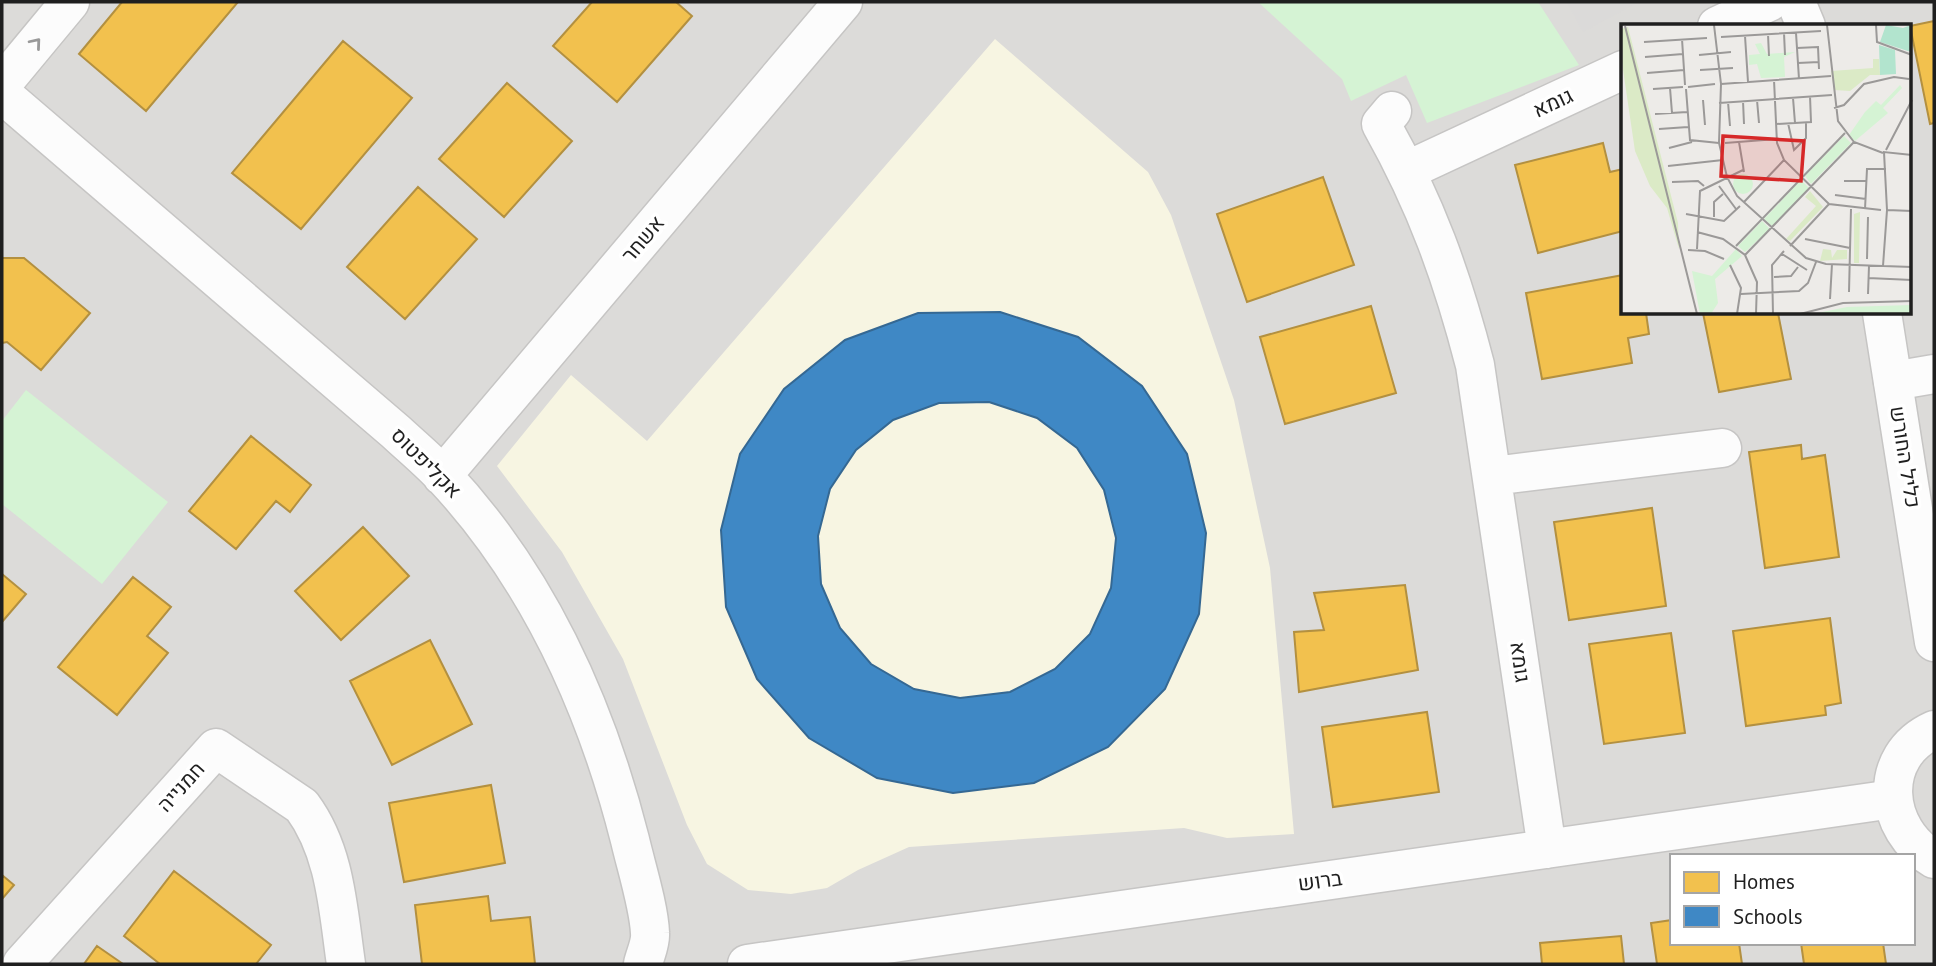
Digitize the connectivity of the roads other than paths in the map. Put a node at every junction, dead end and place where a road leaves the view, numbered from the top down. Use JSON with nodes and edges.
{"nodes":[{"id":1,"x":71,"y":2,"type":"edge"},
{"id":2,"x":843,"y":2,"type":"edge"},
{"id":3,"x":1769,"y":2,"type":"edge"},
{"id":4,"x":1796,"y":2,"type":"edge"},
{"id":5,"x":1721,"y":24,"type":"edge"},
{"id":6,"x":1804,"y":24,"type":"edge"},
{"id":7,"x":1621,"y":71,"type":"edge"},
{"id":8,"x":2,"y":83,"type":"edge"},
{"id":9,"x":2,"y":94,"type":"edge"},
{"id":10,"x":1392,"y":111,"type":"dead end"},
{"id":11,"x":1406,"y":171,"type":"junction"},
{"id":12,"x":1882,"y":315,"type":"edge"},
{"id":13,"x":1934,"y":374,"type":"edge"},
{"id":14,"x":1893,"y":381,"type":"junction"},
{"id":15,"x":1722,"y":448,"type":"dead end"},
{"id":16,"x":442,"y":475,"type":"junction"},
{"id":17,"x":1493,"y":475,"type":"junction"},
{"id":18,"x":1934,"y":642,"type":"edge"},
{"id":19,"x":1934,"y":730,"type":"edge"},
{"id":20,"x":1893,"y":799,"type":"junction"},
{"id":21,"x":1547,"y":849,"type":"junction"},
{"id":22,"x":1934,"y":859,"type":"edge"},
{"id":23,"x":22,"y":964,"type":"edge"},
{"id":24,"x":346,"y":964,"type":"edge"},
{"id":25,"x":643,"y":964,"type":"edge"},
{"id":26,"x":747,"y":964,"type":"edge"}],
"edges":[{"from":8,"to":1,"type":"street","one_way":true},
{"from":2,"to":16,"type":"street","name":"אשחר"},
{"from":3,"to":5,"type":"street"},
{"from":4,"to":6,"type":"street"},
{"from":7,"to":11,"type":"street","name":"גומא"},
{"from":9,"to":16,"type":"street","name":"אקליפטוס"},
{"from":10,"to":11,"type":"street","name":"גומא"},
{"from":11,"to":17,"type":"street","name":"גומא"},
{"from":12,"to":14,"type":"street","name":"כליל החורש"},
{"from":13,"to":14,"type":"street"},
{"from":14,"to":18,"type":"street","name":"כליל החורש"},
{"from":15,"to":17,"type":"street"},
{"from":16,"to":25,"type":"street","name":"אקליפטוס"},
{"from":17,"to":21,"type":"street","name":"גומא"},
{"from":19,"to":20,"type":"street"},
{"from":20,"to":21,"type":"street","name":"ברוש"},
{"from":20,"to":22,"type":"street"},
{"from":21,"to":26,"type":"street","name":"ברוש"},
{"from":23,"to":24,"type":"street","name":"חמנייה"}]}
